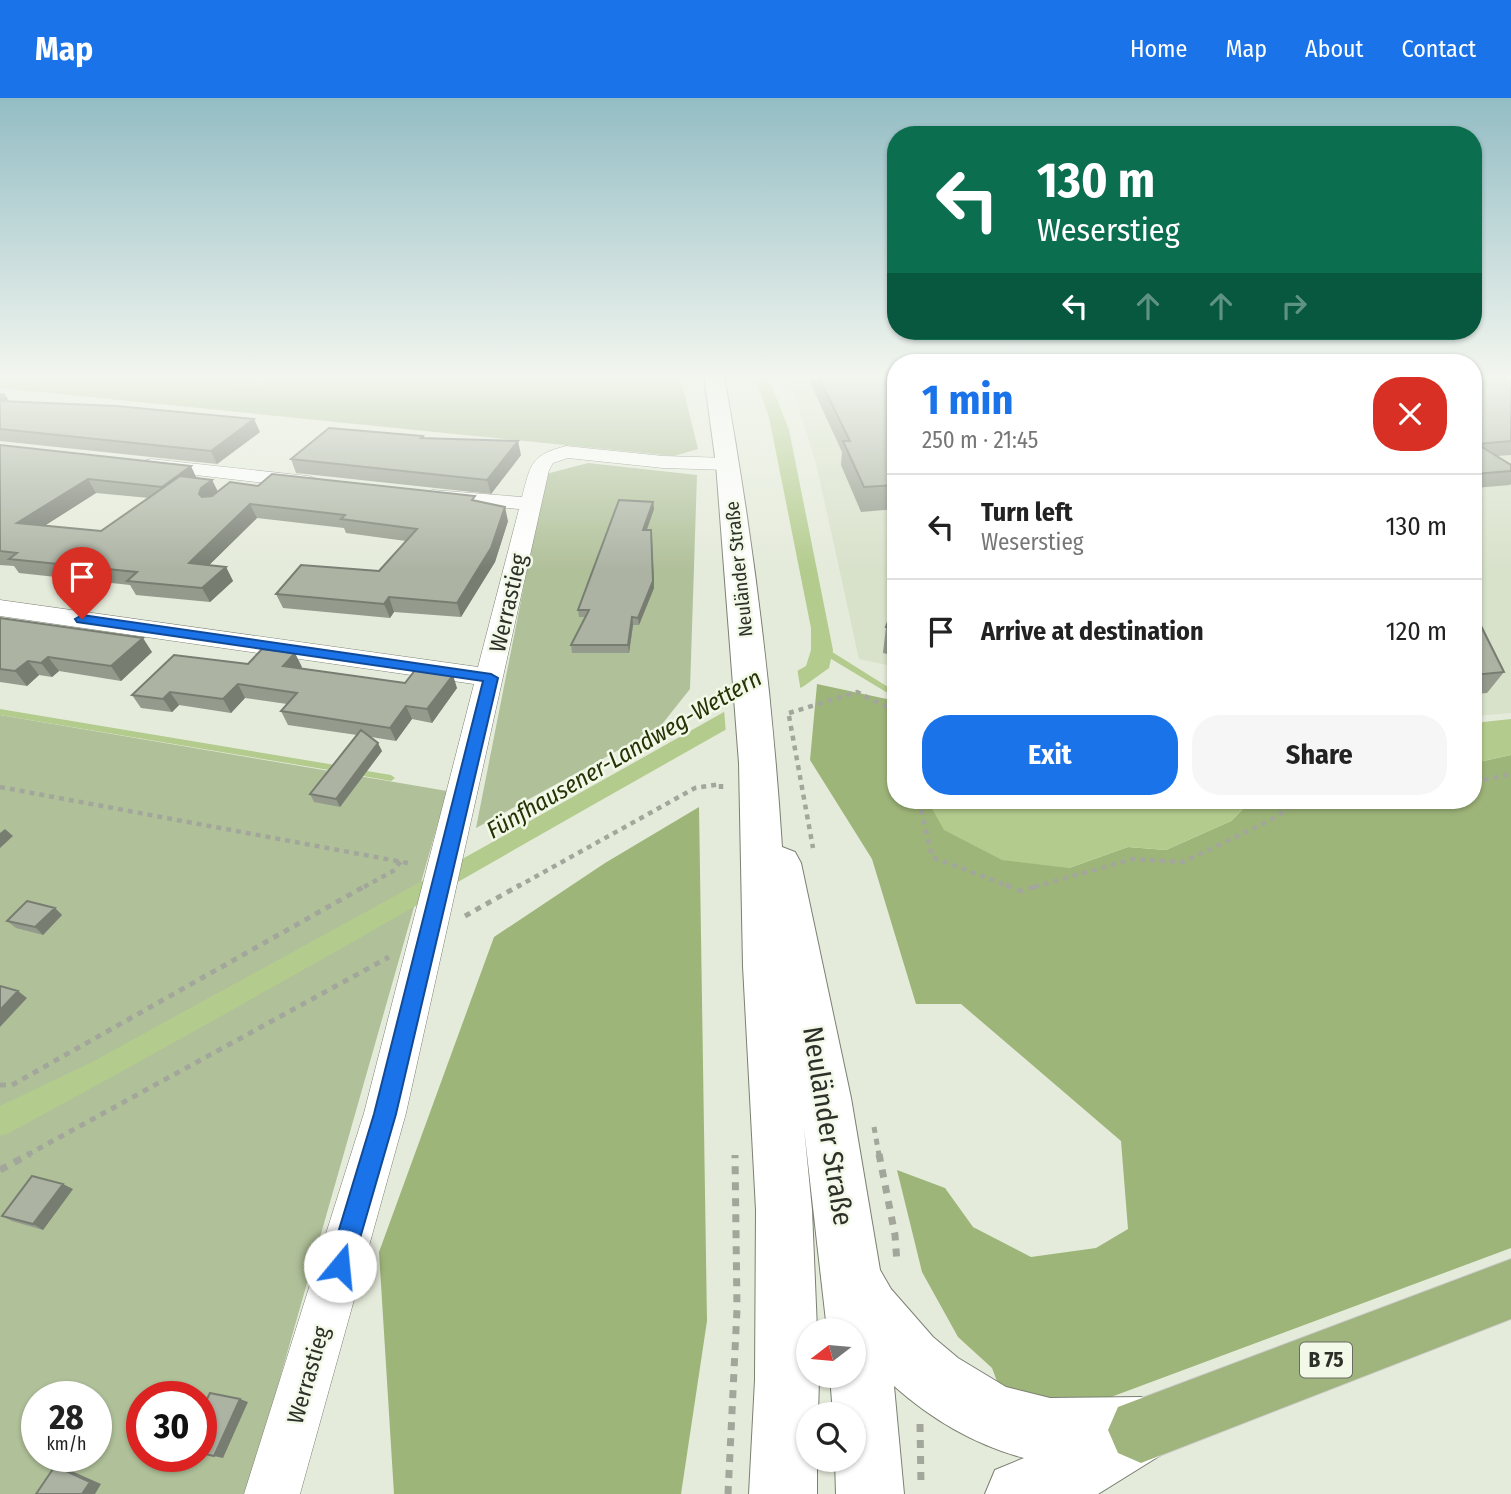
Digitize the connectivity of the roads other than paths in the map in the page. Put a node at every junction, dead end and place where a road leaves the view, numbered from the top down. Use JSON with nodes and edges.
{"nodes":[{"id":1,"x":724,"y":441,"type":"edge"},
{"id":2,"x":132,"y":463,"type":"edge"},
{"id":3,"x":728,"y":464,"type":"junction"},
{"id":4,"x":333,"y":485,"type":"edge"},
{"id":5,"x":415,"y":494,"type":"edge"},
{"id":6,"x":532,"y":503,"type":"junction"},
{"id":7,"x":0,"y":608,"type":"edge"},
{"id":8,"x":491,"y":678,"type":"junction"},
{"id":9,"x":759,"y":764,"type":"junction"},
{"id":10,"x":851,"y":1276,"type":"junction"},
{"id":11,"x":1511,"y":1289,"type":"edge"},
{"id":12,"x":1141,"y":1430,"type":"junction"},
{"id":13,"x":272,"y":1494,"type":"edge"},
{"id":14,"x":783,"y":1494,"type":"edge"},
{"id":15,"x":870,"y":1494,"type":"edge"},
{"id":16,"x":1019,"y":1494,"type":"edge"}],
"edges":[{"from":1,"to":3,"type":"main road","name":"Neuländer Straße"},
{"from":2,"to":4,"type":"street"},
{"from":3,"to":6,"type":"street","name":"Werrastieg"},
{"from":3,"to":9,"type":"main road","name":"Neuländer Straße"},
{"from":5,"to":6,"type":"street"},
{"from":6,"to":8,"type":"street","name":"Werrastieg"},
{"from":7,"to":8,"type":"street"},
{"from":8,"to":13,"type":"street","name":"Werrastieg"},
{"from":9,"to":10,"type":"main road","name":"Neuländer Straße"},
{"from":9,"to":14,"type":"main road","name":"Neuländer Straße"},
{"from":10,"to":12,"type":"main road","number":"B 75"},
{"from":10,"to":15,"type":"main road","name":"Neuländer Straße"},
{"from":11,"to":12,"type":"highway","number":"B 75"},
{"from":12,"to":16,"type":"main road","number":"B 75"}]}
